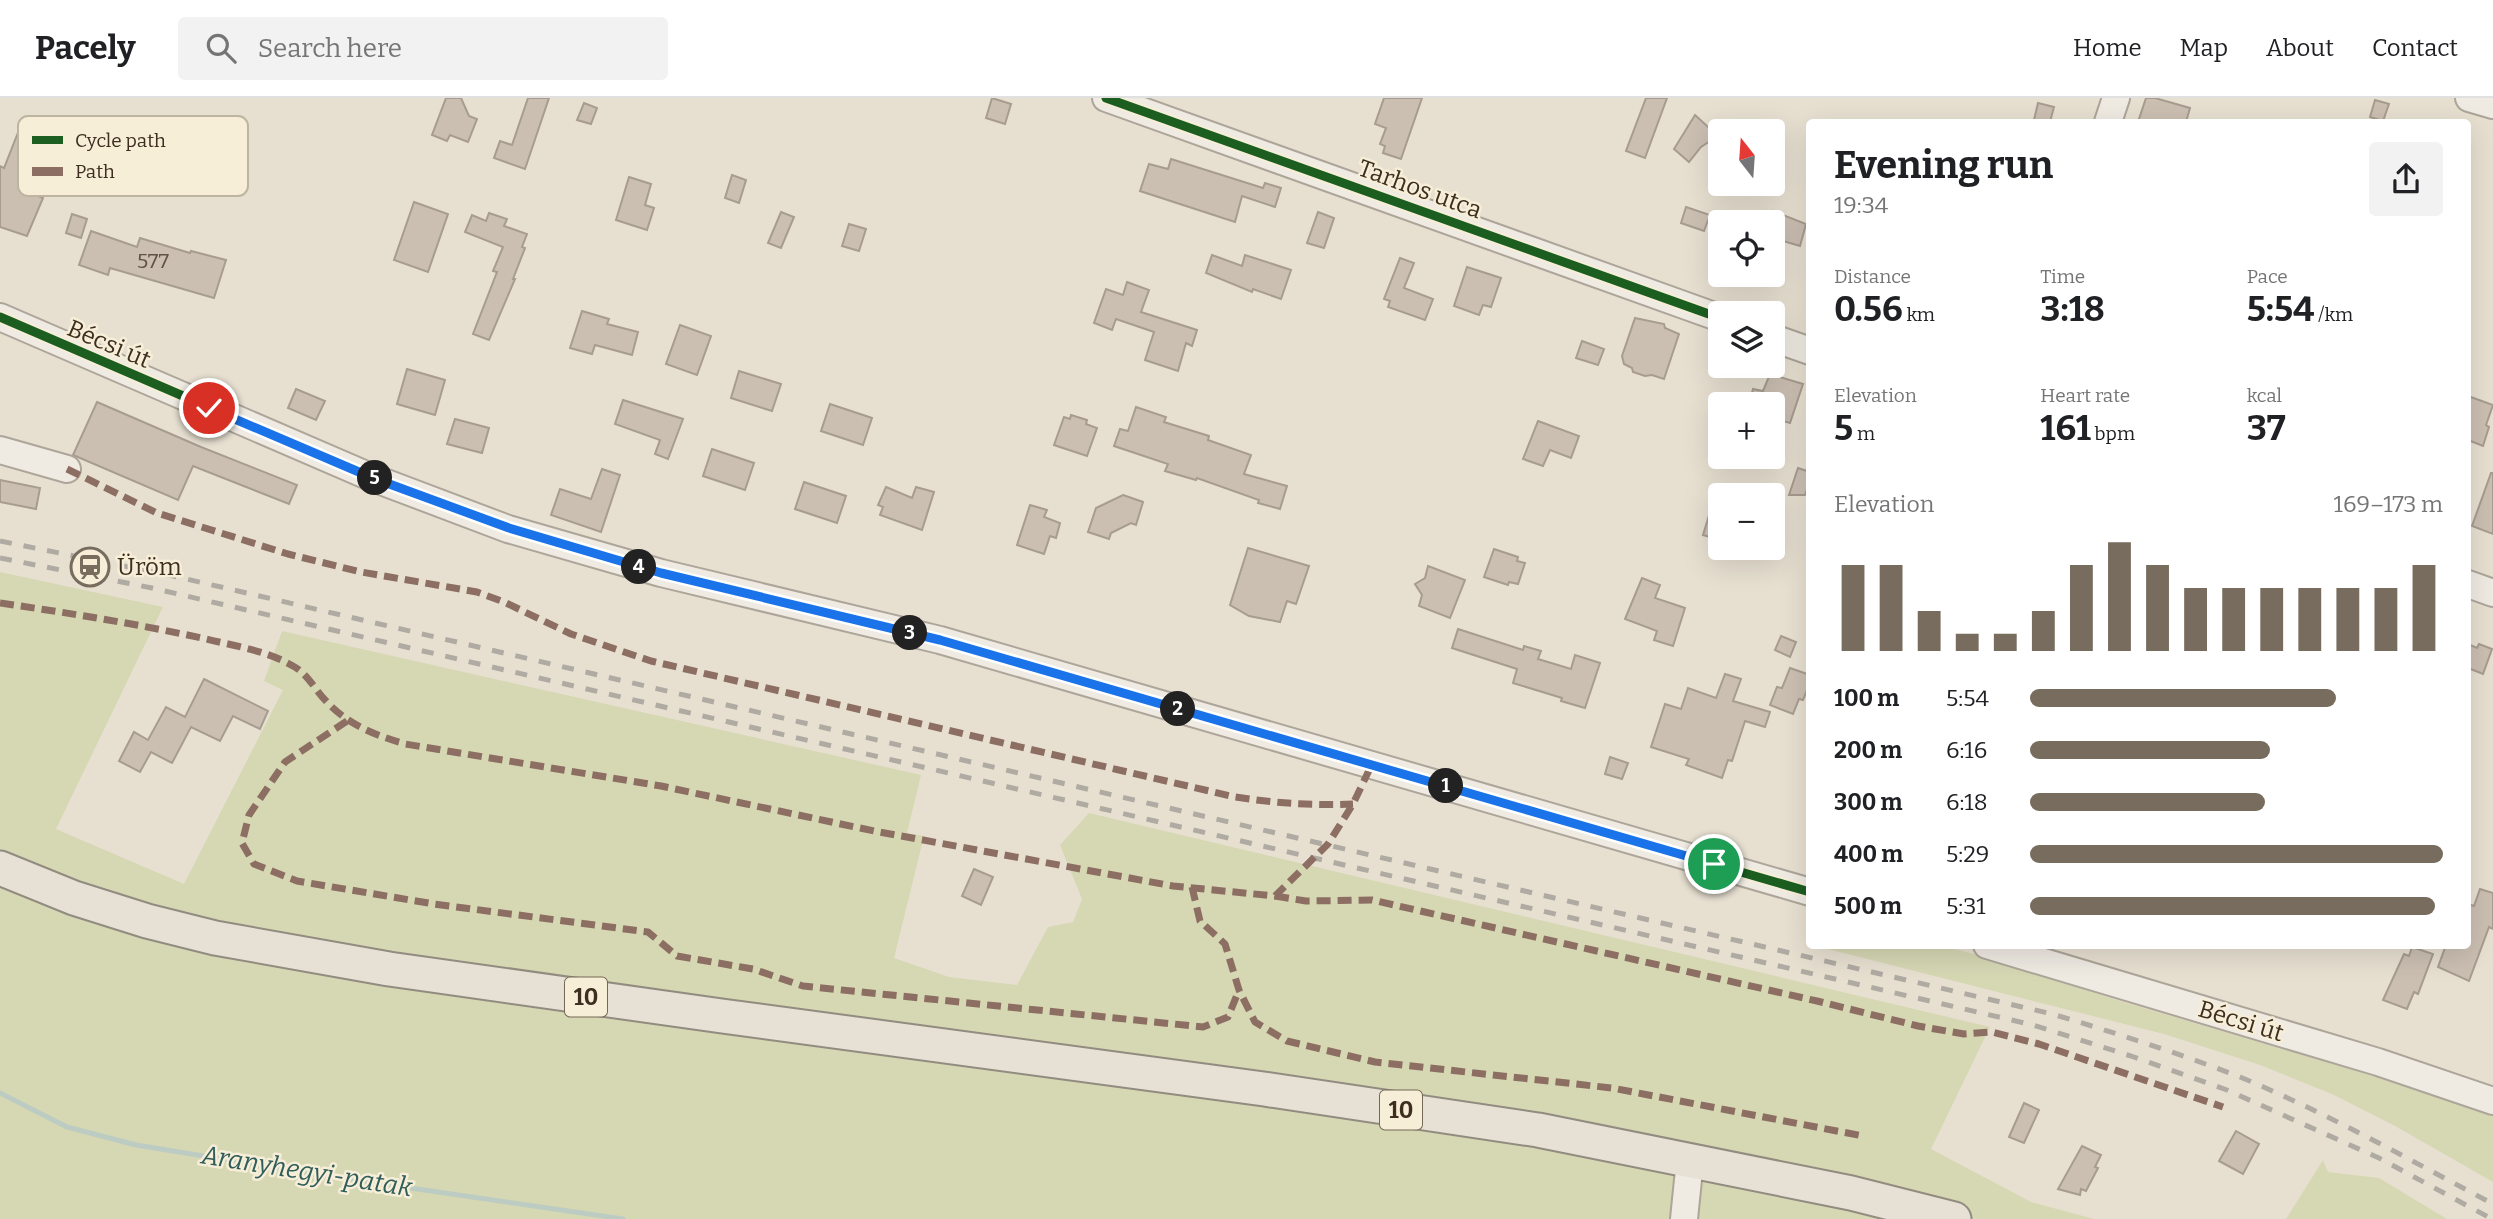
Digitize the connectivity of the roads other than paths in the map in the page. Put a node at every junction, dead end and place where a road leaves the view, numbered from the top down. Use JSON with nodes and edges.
{"nodes":[{"id":1,"x":1106,"y":98,"type":"edge"},
{"id":2,"x":2116,"y":98,"type":"edge"},
{"id":3,"x":2469,"y":98,"type":"edge"},
{"id":4,"x":2493,"y":105,"type":"edge"},
{"id":5,"x":2109,"y":119,"type":"edge"},
{"id":6,"x":1708,"y":314,"type":"edge"},
{"id":7,"x":0,"y":317,"type":"edge"},
{"id":8,"x":1785,"y":342,"type":"edge"},
{"id":9,"x":1806,"y":350,"type":"edge"},
{"id":10,"x":0,"y":450,"type":"edge"},
{"id":11,"x":67,"y":469,"type":"dead end"},
{"id":12,"x":2471,"y":585,"type":"edge"},
{"id":13,"x":2493,"y":593,"type":"edge"},
{"id":14,"x":0,"y":868,"type":"edge"},
{"id":15,"x":1806,"y":891,"type":"edge"},
{"id":16,"x":2000,"y":949,"type":"edge"},
{"id":17,"x":2493,"y":1101,"type":"edge"},
{"id":18,"x":1690,"y":1160,"type":"junction"},
{"id":19,"x":1684,"y":1219,"type":"edge"},
{"id":20,"x":1954,"y":1219,"type":"edge"}],
"edges":[{"from":1,"to":6,"type":"street","name":"Tarhos utca"},
{"from":2,"to":5,"type":"street"},
{"from":3,"to":4,"type":"street"},
{"from":7,"to":15,"type":"street","name":"Bécsi út"},
{"from":8,"to":9,"type":"street"},
{"from":10,"to":11,"type":"street"},
{"from":12,"to":13,"type":"street"},
{"from":14,"to":18,"type":"main road","number":"10"},
{"from":16,"to":17,"type":"street","name":"Bécsi út"},
{"from":18,"to":19,"type":"street"},
{"from":18,"to":20,"type":"main road","number":"10"}]}
